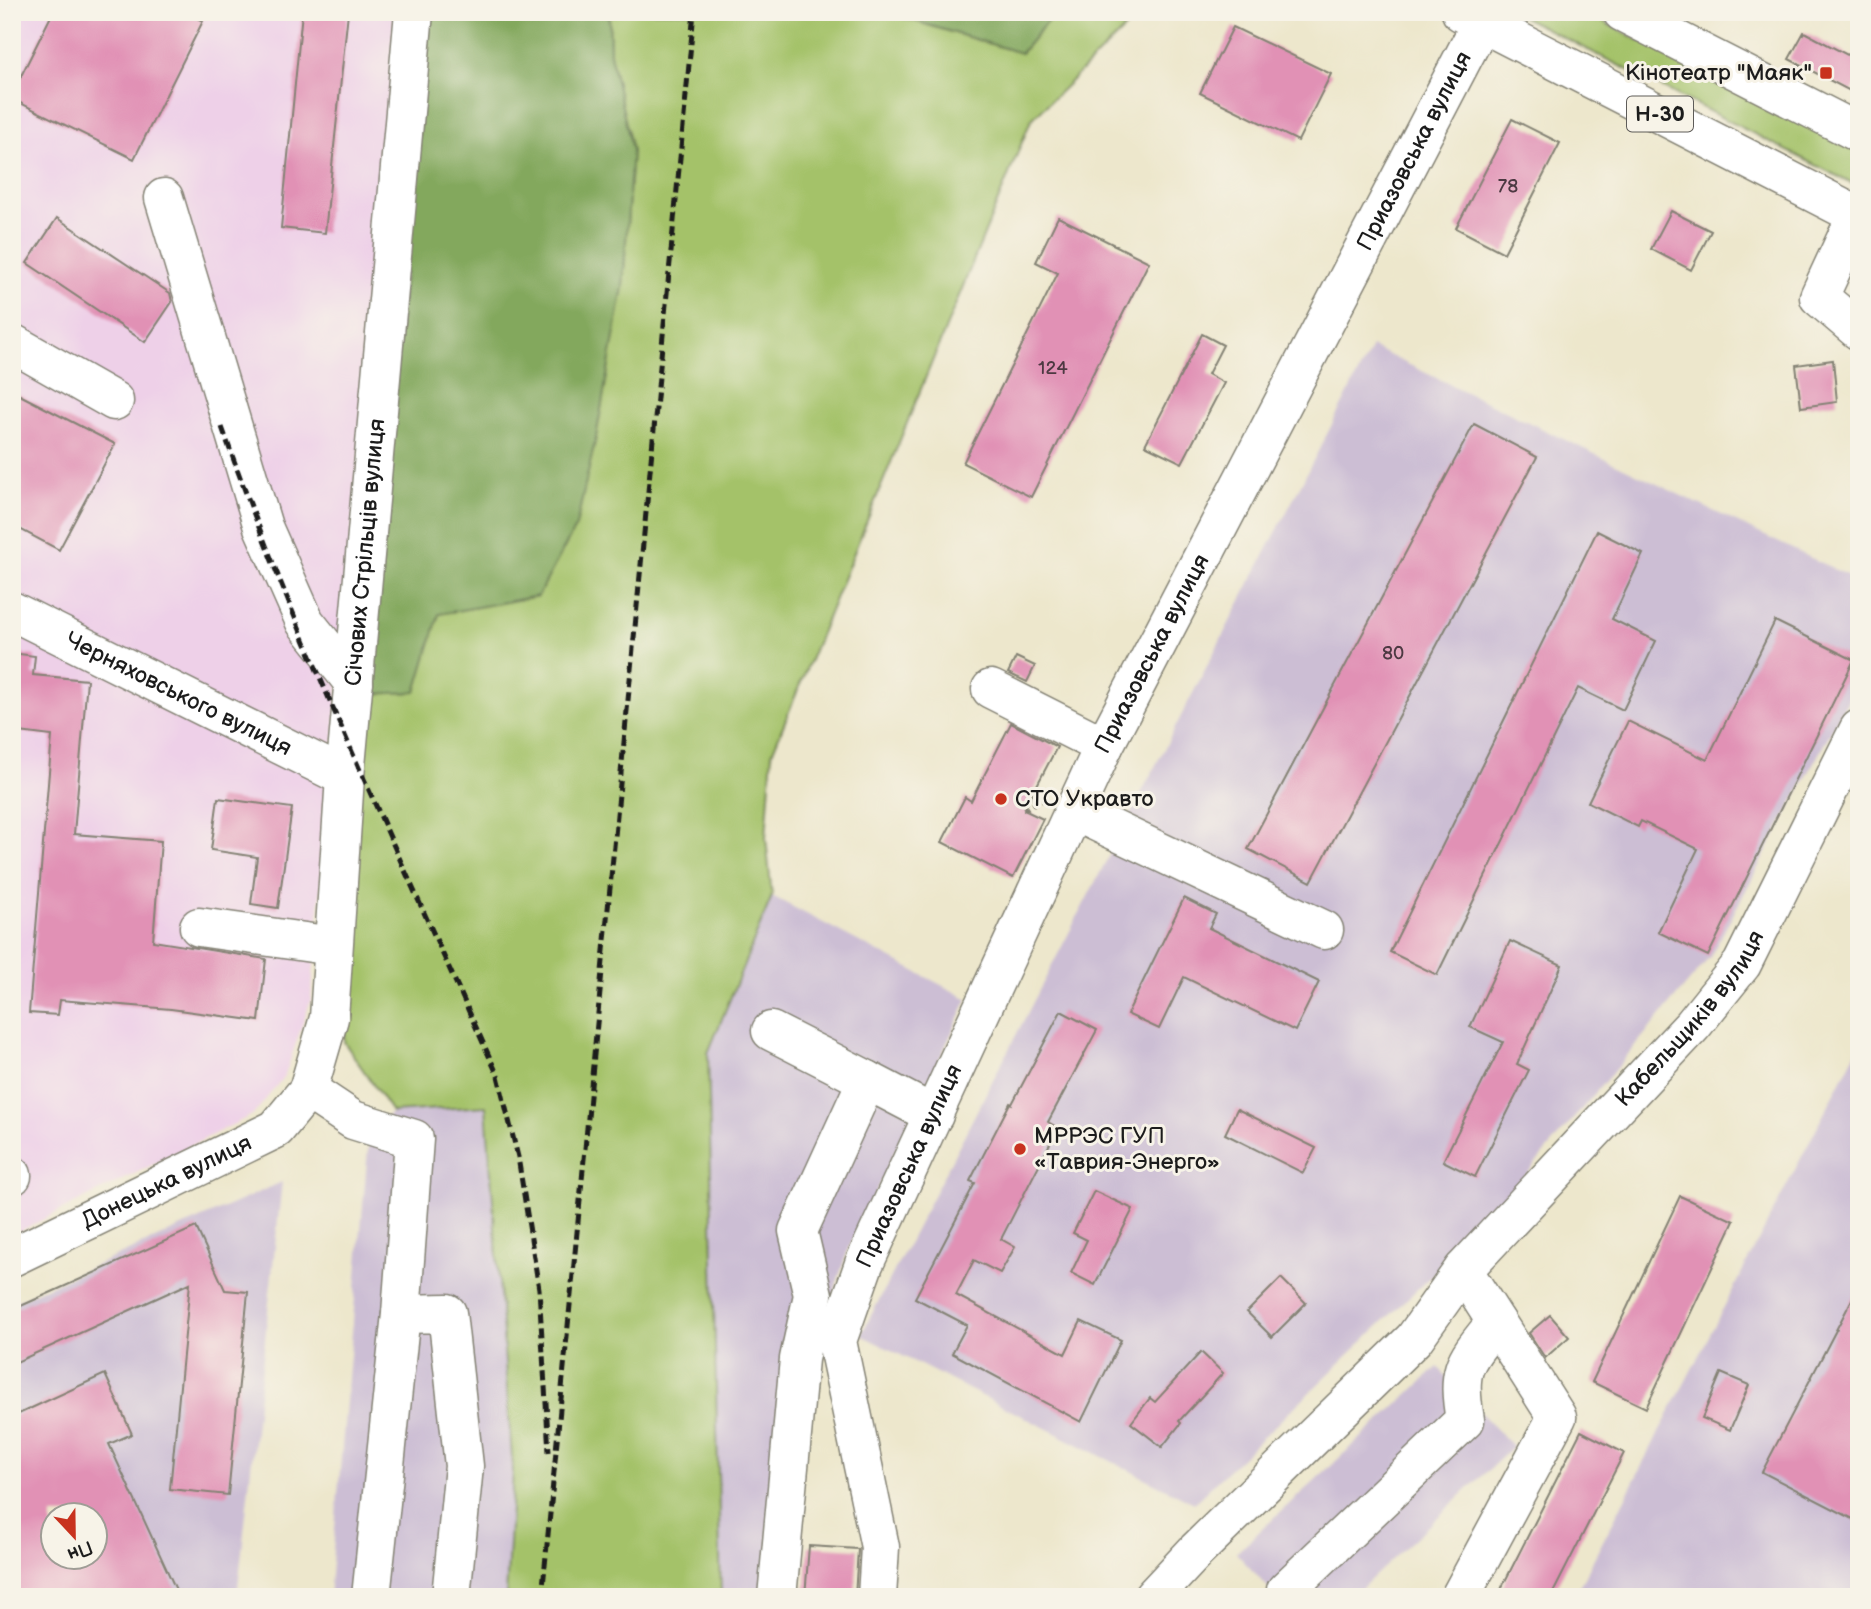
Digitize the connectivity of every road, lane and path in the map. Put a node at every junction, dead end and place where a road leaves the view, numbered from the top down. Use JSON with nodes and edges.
{"nodes":[{"id":1,"x":414,"y":12,"type":"edge"},
{"id":2,"x":1622,"y":12,"type":"edge"},
{"id":3,"x":1477,"y":16,"type":"edge"},
{"id":4,"x":1859,"y":133,"type":"edge"},
{"id":5,"x":164,"y":198,"type":"dead end"},
{"id":6,"x":1858,"y":215,"type":"edge"},
{"id":7,"x":1859,"y":331,"type":"edge"},
{"id":8,"x":12,"y":344,"type":"edge"},
{"id":9,"x":114,"y":401,"type":"dead end"},
{"id":10,"x":12,"y":611,"type":"edge"},
{"id":11,"x":354,"y":683,"type":"junction"},
{"id":12,"x":991,"y":689,"type":"dead end"},
{"id":13,"x":1859,"y":729,"type":"edge"},
{"id":14,"x":1104,"y":746,"type":"junction"},
{"id":15,"x":345,"y":777,"type":"junction"},
{"id":16,"x":1074,"y":811,"type":"junction"},
{"id":17,"x":199,"y":927,"type":"dead end"},
{"id":18,"x":1324,"y":930,"type":"dead end"},
{"id":19,"x":333,"y":946,"type":"junction"},
{"id":20,"x":771,"y":1031,"type":"dead end"},
{"id":21,"x":867,"y":1080,"type":"junction"},
{"id":22,"x":308,"y":1090,"type":"junction"},
{"id":23,"x":934,"y":1115,"type":"junction"},
{"id":24,"x":12,"y":1257,"type":"edge"},
{"id":25,"x":1463,"y":1270,"type":"junction"},
{"id":26,"x":401,"y":1314,"type":"junction"},
{"id":27,"x":1496,"y":1322,"type":"junction"},
{"id":28,"x":1286,"y":1590,"type":"dead end"},
{"id":29,"x":370,"y":1597,"type":"edge"},
{"id":30,"x":452,"y":1597,"type":"edge"},
{"id":31,"x":777,"y":1597,"type":"edge"},
{"id":32,"x":877,"y":1597,"type":"edge"},
{"id":33,"x":1153,"y":1597,"type":"edge"},
{"id":34,"x":1460,"y":1597,"type":"edge"}],
"edges":[{"from":1,"to":11,"type":"street","name":"Січових Стрільців вулиця"},
{"from":2,"to":4,"type":"street"},
{"from":3,"to":6,"type":"street","number":"Н-30"},
{"from":3,"to":14,"type":"street","name":"Приазовська вулиця"},
{"from":5,"to":11,"type":"street"},
{"from":6,"to":7,"type":"street"},
{"from":8,"to":9,"type":"street"},
{"from":10,"to":15,"type":"street","name":"Черняховського вулиця"},
{"from":11,"to":15,"type":"street","name":"Січових Стрільців вулиця"},
{"from":12,"to":14,"type":"street"},
{"from":13,"to":25,"type":"street","name":"Кабельщиків вулиця"},
{"from":14,"to":16,"type":"street","name":"Приазовська вулиця"},
{"from":15,"to":19,"type":"street","name":"Січових Стрільців вулиця"},
{"from":16,"to":18,"type":"street"},
{"from":16,"to":23,"type":"street","name":"Приазовська вулиця"},
{"from":17,"to":19,"type":"street"},
{"from":19,"to":22,"type":"street","name":"Січових Стрільців вулиця"},
{"from":20,"to":21,"type":"street"},
{"from":21,"to":23,"type":"street"},
{"from":21,"to":31,"type":"street"},
{"from":22,"to":24,"type":"street","name":"Донецька вулиця"},
{"from":22,"to":26,"type":"street"},
{"from":23,"to":32,"type":"street","name":"Приазовська вулиця"},
{"from":25,"to":27,"type":"street"},
{"from":25,"to":33,"type":"street","name":"Кабельщиків вулиця"},
{"from":26,"to":29,"type":"street"},
{"from":26,"to":30,"type":"street"},
{"from":27,"to":28,"type":"street"},
{"from":27,"to":34,"type":"street"}]}
